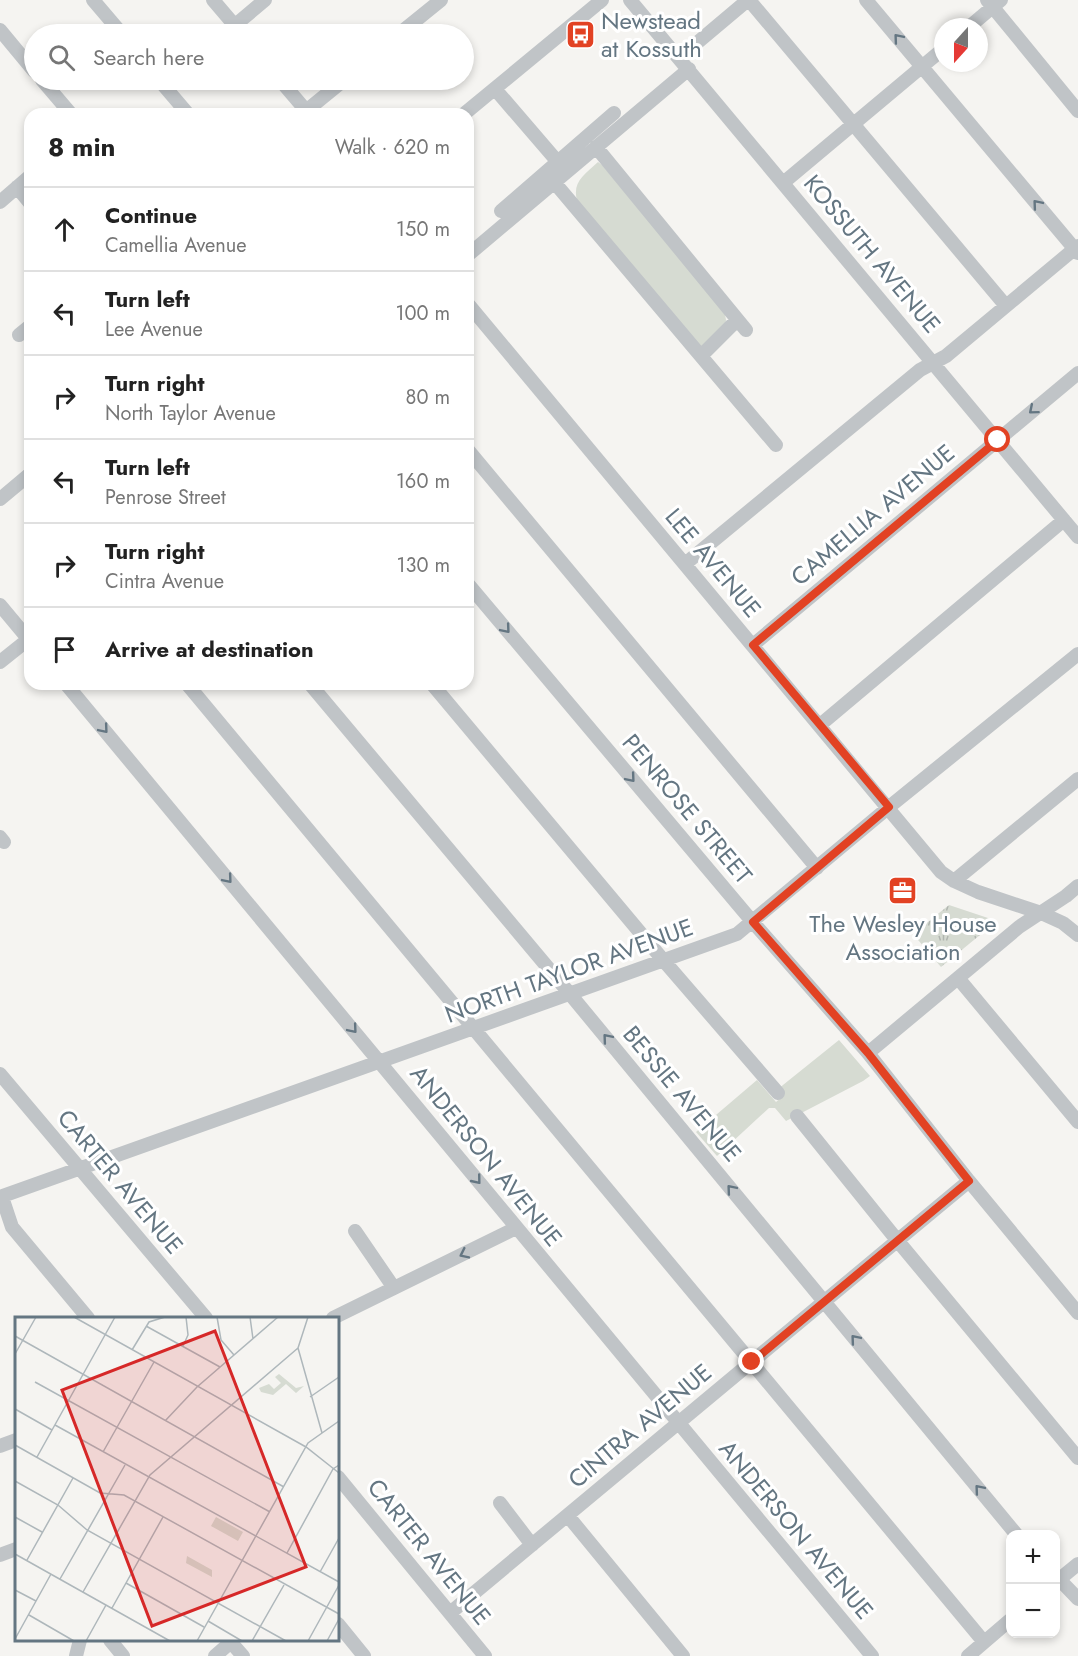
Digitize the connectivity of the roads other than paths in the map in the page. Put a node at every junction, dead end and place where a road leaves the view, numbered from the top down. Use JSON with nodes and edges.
{"nodes":[{"id":1,"x":93,"y":0,"type":"edge"},
{"id":2,"x":213,"y":0,"type":"edge"},
{"id":3,"x":265,"y":0,"type":"edge"},
{"id":4,"x":602,"y":0,"type":"edge"},
{"id":5,"x":630,"y":0,"type":"edge"},
{"id":6,"x":749,"y":0,"type":"edge"},
{"id":7,"x":866,"y":0,"type":"edge"},
{"id":8,"x":433,"y":2,"type":"edge"},
{"id":9,"x":994,"y":2,"type":"edge"},
{"id":10,"x":978,"y":18,"type":"edge"},
{"id":11,"x":113,"y":24,"type":"edge"},
{"id":12,"x":233,"y":24,"type":"edge"},
{"id":13,"x":243,"y":24,"type":"edge"},
{"id":14,"x":410,"y":24,"type":"edge"},
{"id":15,"x":1,"y":34,"type":"edge"},
{"id":16,"x":934,"y":57,"type":"edge"},
{"id":17,"x":679,"y":58,"type":"junction"},
{"id":18,"x":24,"y":60,"type":"edge"},
{"id":19,"x":922,"y":67,"type":"junction"},
{"id":20,"x":688,"y":69,"type":"junction"},
{"id":21,"x":495,"y":89,"type":"junction"},
{"id":22,"x":51,"y":90,"type":"edge"},
{"id":23,"x":168,"y":90,"type":"edge"},
{"id":24,"x":288,"y":90,"type":"edge"},
{"id":25,"x":332,"y":90,"type":"edge"},
{"id":26,"x":66,"y":108,"type":"edge"},
{"id":27,"x":183,"y":108,"type":"edge"},
{"id":28,"x":304,"y":108,"type":"edge"},
{"id":29,"x":312,"y":108,"type":"edge"},
{"id":30,"x":471,"y":108,"type":"edge"},
{"id":31,"x":1078,"y":111,"type":"edge"},
{"id":32,"x":614,"y":113,"type":"dead end"},
{"id":33,"x":854,"y":125,"type":"junction"},
{"id":34,"x":596,"y":147,"type":"junction"},
{"id":35,"x":557,"y":161,"type":"junction"},
{"id":36,"x":24,"y":181,"type":"edge"},
{"id":37,"x":554,"y":182,"type":"junction"},
{"id":38,"x":783,"y":183,"type":"junction"},
{"id":39,"x":17,"y":187,"type":"junction"},
{"id":40,"x":24,"y":195,"type":"edge"},
{"id":41,"x":0,"y":201,"type":"edge"},
{"id":42,"x":501,"y":211,"type":"dead end"},
{"id":43,"x":1077,"y":249,"type":"edge"},
{"id":44,"x":474,"y":250,"type":"edge"},
{"id":45,"x":1006,"y":306,"type":"junction"},
{"id":46,"x":474,"y":311,"type":"edge"},
{"id":47,"x":701,"y":356,"type":"junction"},
{"id":48,"x":934,"y":363,"type":"junction"},
{"id":49,"x":1078,"y":373,"type":"edge"},
{"id":50,"x":998,"y":440,"type":"junction"},
{"id":51,"x":776,"y":445,"type":"dead end"},
{"id":52,"x":474,"y":457,"type":"edge"},
{"id":53,"x":24,"y":479,"type":"edge"},
{"id":54,"x":0,"y":499,"type":"edge"},
{"id":55,"x":1064,"y":520,"type":"junction"},
{"id":56,"x":1078,"y":536,"type":"edge"},
{"id":57,"x":685,"y":564,"type":"junction"},
{"id":58,"x":474,"y":591,"type":"edge"},
{"id":59,"x":0,"y":605,"type":"edge"},
{"id":60,"x":24,"y":632,"type":"edge"},
{"id":61,"x":24,"y":644,"type":"edge"},
{"id":62,"x":753,"y":645,"type":"junction"},
{"id":63,"x":1078,"y":654,"type":"edge"},
{"id":64,"x":0,"y":662,"type":"edge"},
{"id":65,"x":71,"y":690,"type":"edge"},
{"id":66,"x":192,"y":690,"type":"edge"},
{"id":67,"x":315,"y":690,"type":"edge"},
{"id":68,"x":437,"y":690,"type":"edge"},
{"id":69,"x":820,"y":725,"type":"junction"},
{"id":70,"x":1078,"y":778,"type":"edge"},
{"id":71,"x":889,"y":807,"type":"junction"},
{"id":72,"x":817,"y":868,"type":"junction"},
{"id":73,"x":954,"y":881,"type":"junction"},
{"id":74,"x":1078,"y":886,"type":"edge"},
{"id":75,"x":1041,"y":913,"type":"junction"},
{"id":76,"x":753,"y":922,"type":"junction"},
{"id":77,"x":1078,"y":935,"type":"edge"},
{"id":78,"x":664,"y":961,"type":"junction"},
{"id":79,"x":958,"y":978,"type":"junction"},
{"id":80,"x":570,"y":994,"type":"junction"},
{"id":81,"x":473,"y":1029,"type":"junction"},
{"id":82,"x":868,"y":1053,"type":"junction"},
{"id":83,"x":380,"y":1062,"type":"junction"},
{"id":84,"x":0,"y":1074,"type":"edge"},
{"id":85,"x":778,"y":1093,"type":"dead end"},
{"id":86,"x":796,"y":1116,"type":"dead end"},
{"id":87,"x":1078,"y":1122,"type":"edge"},
{"id":88,"x":80,"y":1169,"type":"junction"},
{"id":89,"x":969,"y":1181,"type":"junction"},
{"id":90,"x":1,"y":1197,"type":"edge"},
{"id":91,"x":516,"y":1228,"type":"junction"},
{"id":92,"x":355,"y":1231,"type":"dead end"},
{"id":93,"x":897,"y":1240,"type":"junction"},
{"id":94,"x":394,"y":1288,"type":"junction"},
{"id":95,"x":824,"y":1301,"type":"junction"},
{"id":96,"x":1078,"y":1313,"type":"edge"},
{"id":97,"x":87,"y":1317,"type":"edge"},
{"id":98,"x":205,"y":1317,"type":"edge"},
{"id":99,"x":335,"y":1317,"type":"edge"},
{"id":100,"x":752,"y":1362,"type":"junction"},
{"id":101,"x":679,"y":1424,"type":"junction"},
{"id":102,"x":15,"y":1440,"type":"edge"},
{"id":103,"x":0,"y":1446,"type":"edge"},
{"id":104,"x":1078,"y":1458,"type":"edge"},
{"id":105,"x":339,"y":1478,"type":"edge"},
{"id":106,"x":500,"y":1503,"type":"dead end"},
{"id":107,"x":568,"y":1516,"type":"junction"},
{"id":108,"x":1013,"y":1530,"type":"edge"},
{"id":109,"x":532,"y":1545,"type":"junction"},
{"id":110,"x":15,"y":1549,"type":"edge"},
{"id":111,"x":0,"y":1555,"type":"edge"},
{"id":112,"x":1078,"y":1564,"type":"edge"},
{"id":113,"x":1060,"y":1577,"type":"edge"},
{"id":114,"x":1060,"y":1582,"type":"edge"},
{"id":115,"x":1078,"y":1599,"type":"edge"},
{"id":116,"x":450,"y":1613,"type":"junction"},
{"id":117,"x":1006,"y":1624,"type":"edge"},
{"id":118,"x":339,"y":1625,"type":"edge"},
{"id":119,"x":80,"y":1641,"type":"edge"},
{"id":120,"x":111,"y":1641,"type":"edge"},
{"id":121,"x":230,"y":1641,"type":"edge"},
{"id":122,"x":984,"y":1642,"type":"junction"},
{"id":123,"x":76,"y":1656,"type":"edge"},
{"id":124,"x":123,"y":1656,"type":"edge"},
{"id":125,"x":214,"y":1656,"type":"edge"},
{"id":126,"x":243,"y":1656,"type":"edge"},
{"id":127,"x":364,"y":1656,"type":"edge"},
{"id":128,"x":485,"y":1656,"type":"edge"},
{"id":129,"x":682,"y":1656,"type":"edge"},
{"id":130,"x":872,"y":1656,"type":"edge"},
{"id":131,"x":968,"y":1656,"type":"edge"}],
"edges":[{"from":1,"to":11,"type":"street"},
{"from":2,"to":12,"type":"street"},
{"from":3,"to":13,"type":"street"},
{"from":4,"to":21,"type":"street"},
{"from":5,"to":17,"type":"street","name":"KOSSUTH AVENUE"},
{"from":6,"to":17,"type":"street"},
{"from":6,"to":33,"type":"street"},
{"from":19,"to":7,"type":"street","one_way":true},
{"from":8,"to":14,"type":"street"},
{"from":9,"to":10,"type":"street"},
{"from":9,"to":31,"type":"street"},
{"from":15,"to":18,"type":"street"},
{"from":16,"to":19,"type":"street"},
{"from":17,"to":20,"type":"street","name":"KOSSUTH AVENUE"},
{"from":19,"to":33,"type":"street"},
{"from":43,"to":19,"type":"street","one_way":true},
{"from":20,"to":34,"type":"street"},
{"from":20,"to":38,"type":"street","name":"KOSSUTH AVENUE"},
{"from":21,"to":30,"type":"street"},
{"from":21,"to":35,"type":"street"},
{"from":22,"to":26,"type":"street"},
{"from":23,"to":27,"type":"street"},
{"from":24,"to":28,"type":"street"},
{"from":25,"to":29,"type":"street"},
{"from":32,"to":35,"type":"street"},
{"from":33,"to":38,"type":"street"},
{"from":33,"to":45,"type":"street"},
{"from":34,"to":37,"type":"street"},
{"from":34,"to":47,"type":"street"},
{"from":35,"to":42,"type":"street"},
{"from":36,"to":39,"type":"street"},
{"from":37,"to":44,"type":"street"},
{"from":37,"to":47,"type":"street"},
{"from":38,"to":48,"type":"street","name":"KOSSUTH AVENUE"},
{"from":39,"to":40,"type":"street"},
{"from":39,"to":41,"type":"street"},
{"from":43,"to":45,"type":"street"},
{"from":45,"to":48,"type":"street"},
{"from":46,"to":57,"type":"street","name":"LEE AVENUE"},
{"from":47,"to":51,"type":"street"},
{"from":48,"to":50,"type":"street","name":"KOSSUTH AVENUE"},
{"from":48,"to":57,"type":"street"},
{"from":49,"to":50,"type":"street","name":"CAMELLIA AVENUE","one_way":true},
{"from":50,"to":55,"type":"street","name":"KOSSUTH AVENUE"},
{"from":50,"to":62,"type":"street","name":"CAMELLIA AVENUE"},
{"from":52,"to":72,"type":"street"},
{"from":53,"to":54,"type":"street"},
{"from":55,"to":56,"type":"street","name":"KOSSUTH AVENUE"},
{"from":55,"to":69,"type":"street"},
{"from":57,"to":62,"type":"street","name":"LEE AVENUE"},
{"from":58,"to":76,"type":"street","name":"PENROSE STREET","one_way":true},
{"from":59,"to":60,"type":"street"},
{"from":61,"to":64,"type":"street"},
{"from":62,"to":69,"type":"street","name":"LEE AVENUE"},
{"from":63,"to":71,"type":"street","name":"NORTH TAYLOR AVENUE"},
{"from":65,"to":83,"type":"street","name":"ANDERSON AVENUE","one_way":true},
{"from":66,"to":81,"type":"street"},
{"from":67,"to":80,"type":"street","name":"BESSIE AVENUE"},
{"from":68,"to":78,"type":"street"},
{"from":69,"to":71,"type":"street","name":"LEE AVENUE"},
{"from":70,"to":73,"type":"street"},
{"from":71,"to":72,"type":"street","name":"NORTH TAYLOR AVENUE"},
{"from":71,"to":73,"type":"street","name":"LEE AVENUE"},
{"from":72,"to":76,"type":"street","name":"NORTH TAYLOR AVENUE"},
{"from":73,"to":75,"type":"street","name":"LEE AVENUE"},
{"from":74,"to":75,"type":"street"},
{"from":75,"to":77,"type":"street","name":"LEE AVENUE"},
{"from":75,"to":79,"type":"street"},
{"from":76,"to":78,"type":"street","name":"NORTH TAYLOR AVENUE"},
{"from":76,"to":82,"type":"street","name":"PENROSE STREET"},
{"from":78,"to":80,"type":"street","name":"NORTH TAYLOR AVENUE"},
{"from":78,"to":85,"type":"street"},
{"from":79,"to":82,"type":"street"},
{"from":79,"to":87,"type":"street"},
{"from":80,"to":81,"type":"street","name":"NORTH TAYLOR AVENUE"},
{"from":95,"to":80,"type":"street","name":"BESSIE AVENUE","one_way":true},
{"from":81,"to":83,"type":"street","name":"NORTH TAYLOR AVENUE"},
{"from":81,"to":100,"type":"street"},
{"from":82,"to":89,"type":"street","name":"PENROSE STREET"},
{"from":83,"to":88,"type":"street","name":"NORTH TAYLOR AVENUE"},
{"from":83,"to":91,"type":"street","name":"ANDERSON AVENUE","one_way":true},
{"from":84,"to":88,"type":"street","name":"CARTER AVENUE"},
{"from":86,"to":93,"type":"street"},
{"from":88,"to":90,"type":"street","name":"NORTH TAYLOR AVENUE"},
{"from":88,"to":98,"type":"street","name":"CARTER AVENUE"},
{"from":89,"to":93,"type":"street","name":"CINTRA AVENUE"},
{"from":89,"to":96,"type":"street","name":"PENROSE STREET"},
{"from":90,"to":97,"type":"street"},
{"from":91,"to":94,"type":"street","one_way":true},
{"from":91,"to":101,"type":"street","name":"ANDERSON AVENUE"},
{"from":92,"to":94,"type":"street"},
{"from":93,"to":95,"type":"street","name":"CINTRA AVENUE"},
{"from":93,"to":104,"type":"street"},
{"from":94,"to":99,"type":"street"},
{"from":95,"to":100,"type":"street","name":"CINTRA AVENUE"},
{"from":108,"to":95,"type":"street","name":"BESSIE AVENUE","one_way":true},
{"from":100,"to":101,"type":"street","name":"CINTRA AVENUE"},
{"from":100,"to":122,"type":"street"},
{"from":101,"to":107,"type":"street","name":"CINTRA AVENUE"},
{"from":101,"to":130,"type":"street","name":"ANDERSON AVENUE"},
{"from":102,"to":103,"type":"street"},
{"from":105,"to":116,"type":"street","name":"CARTER AVENUE"},
{"from":106,"to":109,"type":"street"},
{"from":107,"to":109,"type":"street","name":"CINTRA AVENUE"},
{"from":107,"to":129,"type":"street"},
{"from":109,"to":116,"type":"street","name":"CINTRA AVENUE"},
{"from":110,"to":111,"type":"street"},
{"from":112,"to":113,"type":"street"},
{"from":114,"to":115,"type":"street"},
{"from":116,"to":128,"type":"street","name":"CARTER AVENUE"},
{"from":117,"to":122,"type":"street"},
{"from":118,"to":127,"type":"street"},
{"from":119,"to":123,"type":"street"},
{"from":120,"to":124,"type":"street"},
{"from":121,"to":125,"type":"street"},
{"from":121,"to":126,"type":"street"},
{"from":122,"to":131,"type":"street"}]}
